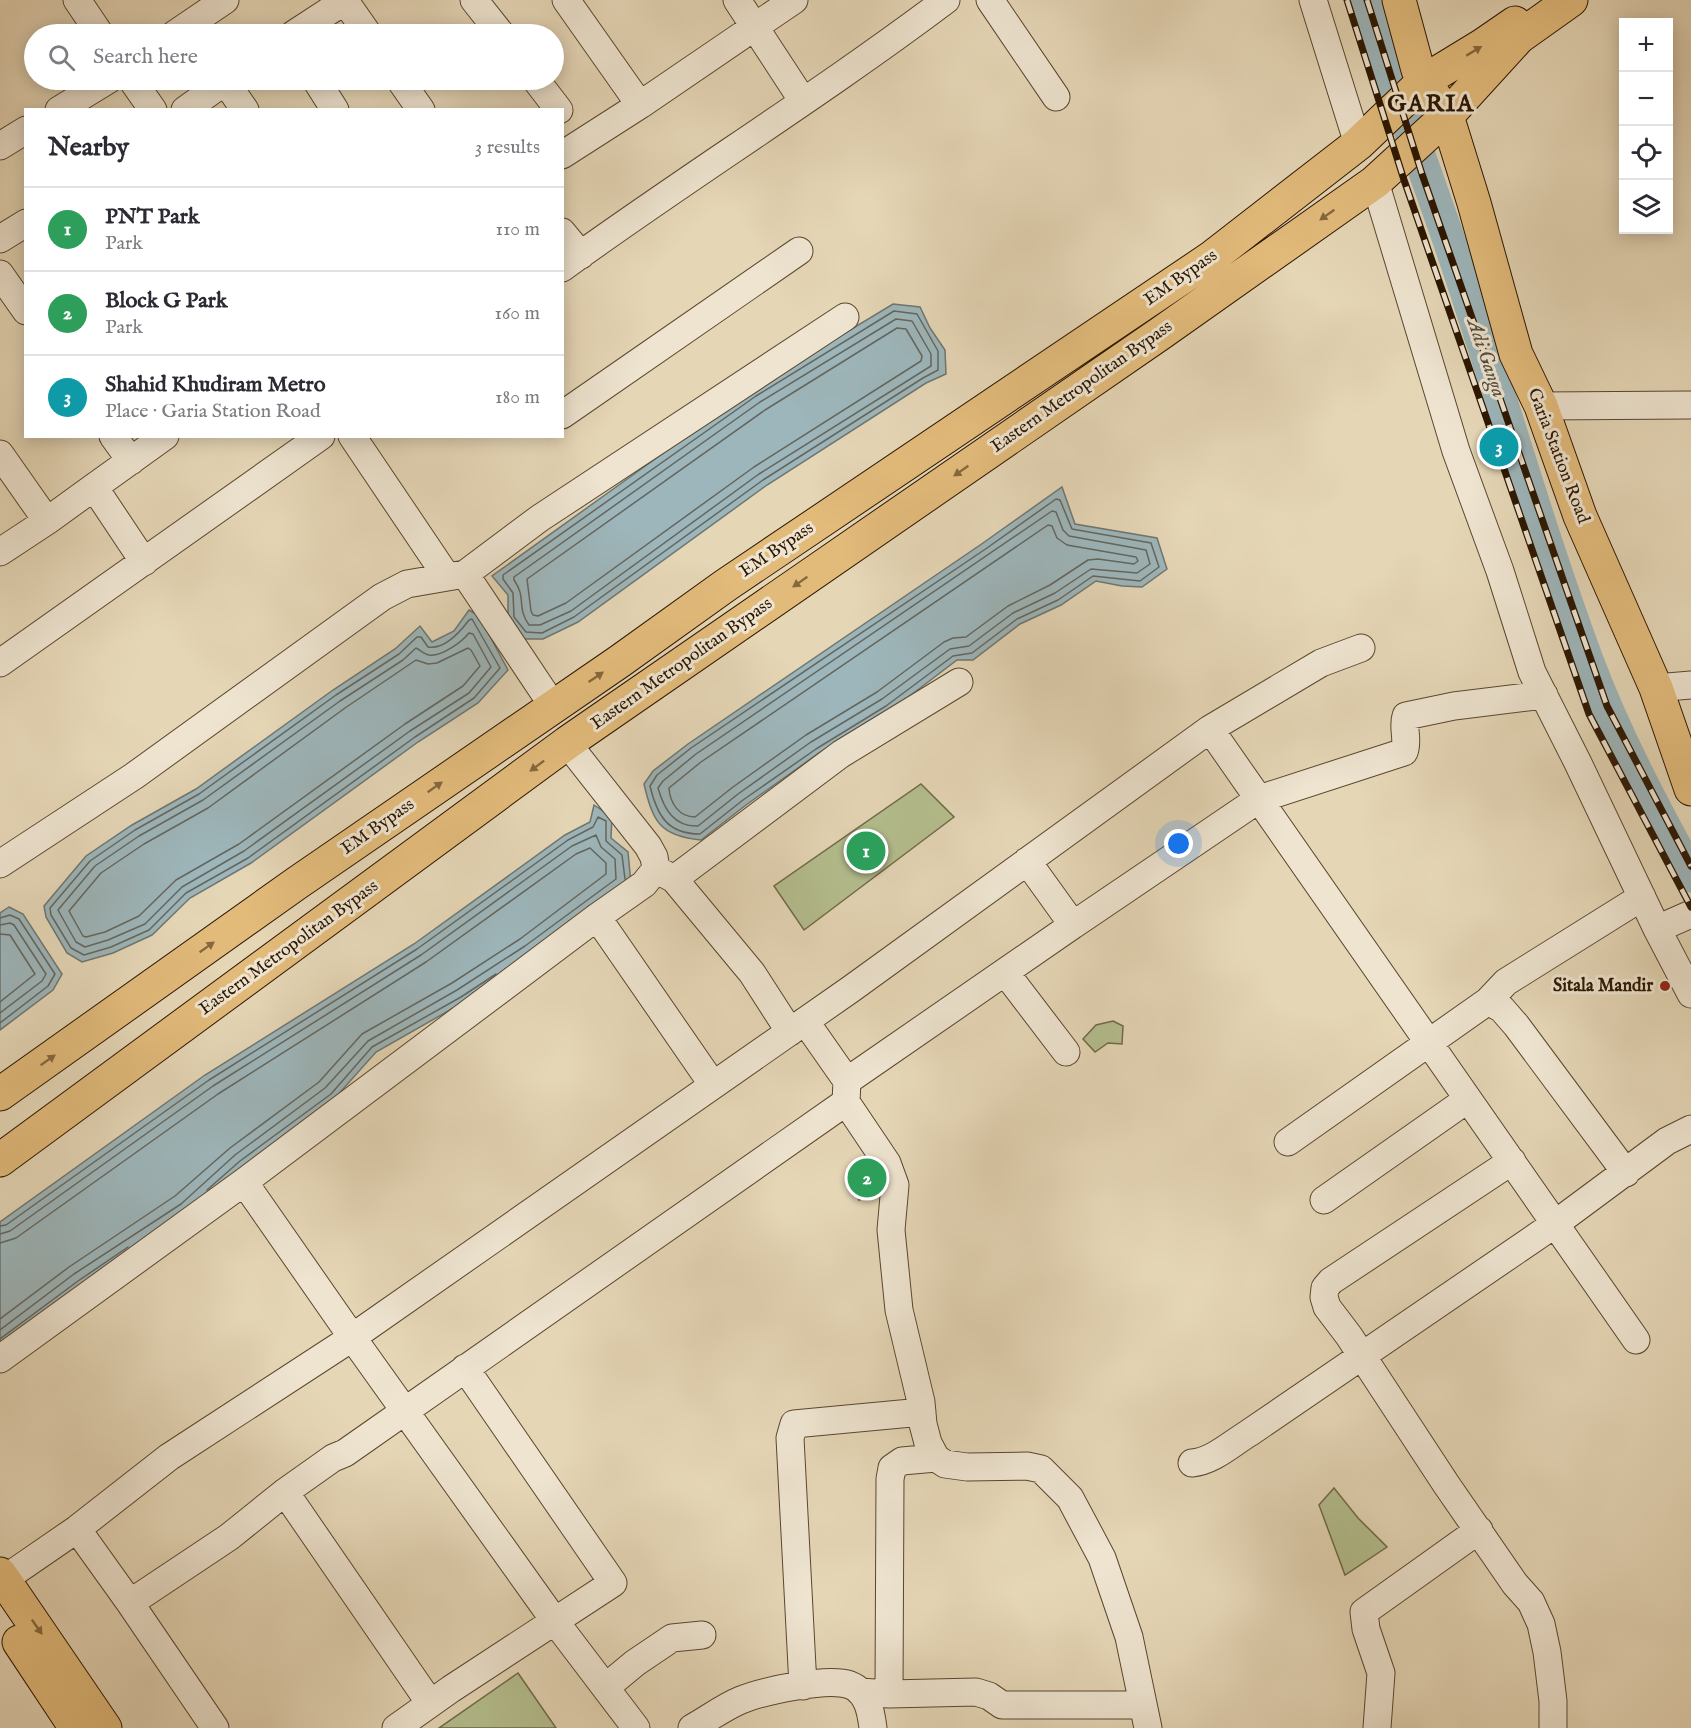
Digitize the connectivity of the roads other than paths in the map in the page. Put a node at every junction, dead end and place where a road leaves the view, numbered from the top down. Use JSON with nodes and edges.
{"nodes":[{"id":1,"x":225,"y":0,"type":"edge"},
{"id":2,"x":345,"y":0,"type":"edge"},
{"id":3,"x":474,"y":0,"type":"edge"},
{"id":4,"x":566,"y":0,"type":"edge"},
{"id":5,"x":736,"y":0,"type":"edge"},
{"id":6,"x":794,"y":0,"type":"edge"},
{"id":7,"x":946,"y":0,"type":"edge"},
{"id":8,"x":990,"y":0,"type":"edge"},
{"id":9,"x":1313,"y":0,"type":"edge"},
{"id":10,"x":1399,"y":0,"type":"edge"},
{"id":11,"x":1549,"y":0,"type":"edge"},
{"id":12,"x":1571,"y":0,"type":"edge"},
{"id":13,"x":88,"y":4,"type":"edge"},
{"id":14,"x":96,"y":24,"type":"edge"},
{"id":15,"x":190,"y":24,"type":"edge"},
{"id":16,"x":309,"y":24,"type":"edge"},
{"id":17,"x":361,"y":24,"type":"edge"},
{"id":18,"x":493,"y":24,"type":"edge"},
{"id":19,"x":756,"y":27,"type":"junction"},
{"id":20,"x":1418,"y":87,"type":"junction"},
{"id":21,"x":92,"y":90,"type":"edge"},
{"id":22,"x":139,"y":90,"type":"edge"},
{"id":23,"x":212,"y":90,"type":"edge"},
{"id":24,"x":232,"y":90,"type":"edge"},
{"id":25,"x":323,"y":90,"type":"edge"},
{"id":26,"x":407,"y":90,"type":"edge"},
{"id":27,"x":544,"y":90,"type":"edge"},
{"id":28,"x":1056,"y":97,"type":"dead end"},
{"id":29,"x":804,"y":101,"type":"junction"},
{"id":30,"x":640,"y":105,"type":"junction"},
{"id":31,"x":62,"y":108,"type":"edge"},
{"id":32,"x":152,"y":108,"type":"edge"},
{"id":33,"x":188,"y":108,"type":"edge"},
{"id":34,"x":244,"y":108,"type":"edge"},
{"id":35,"x":335,"y":108,"type":"edge"},
{"id":36,"x":420,"y":108,"type":"edge"},
{"id":37,"x":557,"y":108,"type":"edge"},
{"id":38,"x":564,"y":120,"type":"edge"},
{"id":39,"x":1437,"y":126,"type":"junction"},
{"id":40,"x":24,"y":131,"type":"edge"},
{"id":41,"x":1364,"y":137,"type":"junction"},
{"id":42,"x":0,"y":147,"type":"edge"},
{"id":43,"x":573,"y":148,"type":"edge"},
{"id":44,"x":1380,"y":177,"type":"junction"},
{"id":45,"x":24,"y":224,"type":"edge"},
{"id":46,"x":564,"y":238,"type":"edge"},
{"id":47,"x":0,"y":239,"type":"edge"},
{"id":48,"x":799,"y":251,"type":"dead end"},
{"id":49,"x":572,"y":262,"type":"edge"},
{"id":50,"x":0,"y":274,"type":"edge"},
{"id":51,"x":24,"y":308,"type":"edge"},
{"id":52,"x":845,"y":317,"type":"dead end"},
{"id":53,"x":1691,"y":405,"type":"edge"},
{"id":54,"x":1541,"y":406,"type":"junction"},
{"id":55,"x":564,"y":414,"type":"edge"},
{"id":56,"x":115,"y":438,"type":"edge"},
{"id":57,"x":162,"y":438,"type":"edge"},
{"id":58,"x":318,"y":438,"type":"edge"},
{"id":59,"x":353,"y":438,"type":"edge"},
{"id":60,"x":0,"y":454,"type":"edge"},
{"id":61,"x":131,"y":461,"type":"junction"},
{"id":62,"x":94,"y":487,"type":"junction"},
{"id":63,"x":47,"y":521,"type":"junction"},
{"id":64,"x":0,"y":552,"type":"edge"},
{"id":65,"x":144,"y":562,"type":"junction"},
{"id":66,"x":456,"y":575,"type":"junction"},
{"id":67,"x":1361,"y":648,"type":"dead end"},
{"id":68,"x":0,"y":663,"type":"edge"},
{"id":69,"x":959,"y":682,"type":"dead end"},
{"id":70,"x":1691,"y":685,"type":"edge"},
{"id":71,"x":1656,"y":688,"type":"junction"},
{"id":72,"x":1544,"y":695,"type":"junction"},
{"id":73,"x":553,"y":706,"type":"junction"},
{"id":74,"x":1210,"y":729,"type":"junction"},
{"id":75,"x":567,"y":743,"type":"junction"},
{"id":76,"x":1691,"y":789,"type":"edge"},
{"id":77,"x":1259,"y":799,"type":"junction"},
{"id":78,"x":2,"y":856,"type":"edge"},
{"id":79,"x":1028,"y":861,"type":"junction"},
{"id":80,"x":665,"y":874,"type":"junction"},
{"id":81,"x":1642,"y":897,"type":"junction"},
{"id":82,"x":1691,"y":914,"type":"edge"},
{"id":83,"x":597,"y":916,"type":"junction"},
{"id":84,"x":1073,"y":925,"type":"junction"},
{"id":85,"x":1657,"y":929,"type":"junction"},
{"id":86,"x":1005,"y":972,"type":"junction"},
{"id":87,"x":1691,"y":994,"type":"edge"},
{"id":88,"x":1488,"y":1001,"type":"junction"},
{"id":89,"x":797,"y":1026,"type":"junction"},
{"id":90,"x":1429,"y":1043,"type":"junction"},
{"id":91,"x":1066,"y":1052,"type":"dead end"},
{"id":92,"x":713,"y":1085,"type":"junction"},
{"id":93,"x":846,"y":1092,"type":"junction"},
{"id":94,"x":0,"y":1094,"type":"edge"},
{"id":95,"x":1468,"y":1099,"type":"junction"},
{"id":96,"x":1691,"y":1129,"type":"edge"},
{"id":97,"x":1288,"y":1142,"type":"dead end"},
{"id":98,"x":0,"y":1160,"type":"edge"},
{"id":99,"x":1512,"y":1161,"type":"junction"},
{"id":100,"x":1626,"y":1173,"type":"junction"},
{"id":101,"x":244,"y":1182,"type":"junction"},
{"id":102,"x":1324,"y":1200,"type":"dead end"},
{"id":103,"x":1555,"y":1224,"type":"junction"},
{"id":104,"x":351,"y":1337,"type":"junction"},
{"id":105,"x":1636,"y":1340,"type":"dead end"},
{"id":106,"x":1362,"y":1356,"type":"junction"},
{"id":107,"x":0,"y":1359,"type":"edge"},
{"id":108,"x":465,"y":1368,"type":"junction"},
{"id":109,"x":404,"y":1410,"type":"junction"},
{"id":110,"x":922,"y":1412,"type":"junction"},
{"id":111,"x":936,"y":1458,"type":"junction"},
{"id":112,"x":1192,"y":1463,"type":"dead end"},
{"id":113,"x":285,"y":1492,"type":"junction"},
{"id":114,"x":77,"y":1529,"type":"junction"},
{"id":115,"x":1479,"y":1530,"type":"junction"},
{"id":116,"x":1,"y":1579,"type":"edge"},
{"id":117,"x":130,"y":1603,"type":"junction"},
{"id":118,"x":0,"y":1614,"type":"edge"},
{"id":119,"x":554,"y":1620,"type":"junction"},
{"id":120,"x":702,"y":1635,"type":"dead end"},
{"id":121,"x":606,"y":1686,"type":"junction"},
{"id":122,"x":803,"y":1686,"type":"junction"},
{"id":123,"x":860,"y":1692,"type":"junction"},
{"id":124,"x":889,"y":1694,"type":"junction"},
{"id":125,"x":430,"y":1703,"type":"junction"},
{"id":126,"x":1146,"y":1716,"type":"edge"},
{"id":127,"x":76,"y":1728,"type":"edge"},
{"id":128,"x":105,"y":1728,"type":"edge"},
{"id":129,"x":215,"y":1728,"type":"edge"},
{"id":130,"x":396,"y":1728,"type":"edge"},
{"id":131,"x":636,"y":1728,"type":"edge"},
{"id":132,"x":692,"y":1728,"type":"edge"},
{"id":133,"x":873,"y":1728,"type":"edge"},
{"id":134,"x":1377,"y":1728,"type":"edge"},
{"id":135,"x":1553,"y":1728,"type":"edge"}],
"edges":[{"from":1,"to":15,"type":"street"},
{"from":2,"to":16,"type":"street"},
{"from":2,"to":17,"type":"street"},
{"from":3,"to":18,"type":"street"},
{"from":4,"to":30,"type":"street"},
{"from":5,"to":19,"type":"street"},
{"from":6,"to":19,"type":"street"},
{"from":7,"to":29,"type":"street"},
{"from":8,"to":28,"type":"street"},
{"from":9,"to":41,"type":"street"},
{"from":10,"to":20,"type":"main road","name":"Garia Station Road"},
{"from":20,"to":11,"type":"main road","name":"EM Bypass","one_way":true},
{"from":12,"to":39,"type":"main road"},
{"from":13,"to":14,"type":"street"},
{"from":19,"to":29,"type":"street"},
{"from":19,"to":30,"type":"street"},
{"from":20,"to":39,"type":"main road","name":"Garia Station Road"},
{"from":20,"to":41,"type":"main road","name":"EM Bypass"},
{"from":21,"to":31,"type":"street"},
{"from":22,"to":32,"type":"street"},
{"from":23,"to":33,"type":"street"},
{"from":24,"to":34,"type":"street"},
{"from":25,"to":35,"type":"street"},
{"from":26,"to":36,"type":"street"},
{"from":27,"to":37,"type":"street"},
{"from":29,"to":49,"type":"street"},
{"from":30,"to":43,"type":"street"},
{"from":38,"to":43,"type":"street"},
{"from":39,"to":44,"type":"main road"},
{"from":39,"to":54,"type":"main road","name":"Garia Station Road"},
{"from":40,"to":42,"type":"street"},
{"from":73,"to":41,"type":"main road","name":"EM Bypass","one_way":true},
{"from":44,"to":72,"type":"street"},
{"from":44,"to":75,"type":"main road","name":"Eastern Metropolitan Bypass","one_way":true},
{"from":45,"to":47,"type":"street"},
{"from":46,"to":49,"type":"street"},
{"from":48,"to":55,"type":"street"},
{"from":50,"to":51,"type":"street"},
{"from":52,"to":66,"type":"street"},
{"from":53,"to":54,"type":"street"},
{"from":54,"to":71,"type":"main road","name":"Garia Station Road"},
{"from":56,"to":61,"type":"street"},
{"from":57,"to":61,"type":"street"},
{"from":58,"to":65,"type":"street"},
{"from":59,"to":66,"type":"street"},
{"from":60,"to":63,"type":"street"},
{"from":61,"to":62,"type":"street"},
{"from":62,"to":63,"type":"street"},
{"from":62,"to":65,"type":"street"},
{"from":63,"to":64,"type":"street"},
{"from":65,"to":68,"type":"street"},
{"from":66,"to":73,"type":"street"},
{"from":66,"to":78,"type":"street"},
{"from":67,"to":74,"type":"street"},
{"from":69,"to":80,"type":"street"},
{"from":70,"to":71,"type":"street"},
{"from":71,"to":76,"type":"main road","name":"Garia Station Road"},
{"from":72,"to":77,"type":"street"},
{"from":72,"to":81,"type":"street"},
{"from":94,"to":73,"type":"main road","name":"EM Bypass","one_way":true},
{"from":74,"to":77,"type":"street"},
{"from":74,"to":79,"type":"street"},
{"from":75,"to":80,"type":"street"},
{"from":75,"to":98,"type":"main road","name":"Eastern Metropolitan Bypass","one_way":true},
{"from":77,"to":84,"type":"street"},
{"from":77,"to":90,"type":"street"},
{"from":79,"to":84,"type":"street"},
{"from":79,"to":89,"type":"street"},
{"from":80,"to":83,"type":"street"},
{"from":80,"to":89,"type":"street"},
{"from":81,"to":85,"type":"street"},
{"from":81,"to":88,"type":"street"},
{"from":82,"to":85,"type":"street"},
{"from":83,"to":92,"type":"street"},
{"from":83,"to":101,"type":"street"},
{"from":84,"to":86,"type":"street"},
{"from":85,"to":87,"type":"street"},
{"from":86,"to":91,"type":"street"},
{"from":86,"to":93,"type":"street"},
{"from":88,"to":90,"type":"street"},
{"from":88,"to":100,"type":"street"},
{"from":89,"to":92,"type":"street"},
{"from":89,"to":93,"type":"street"},
{"from":90,"to":95,"type":"street"},
{"from":90,"to":97,"type":"street"},
{"from":92,"to":104,"type":"street"},
{"from":93,"to":108,"type":"street"},
{"from":93,"to":110,"type":"street"},
{"from":95,"to":99,"type":"street"},
{"from":95,"to":102,"type":"street"},
{"from":96,"to":100,"type":"street"},
{"from":99,"to":103,"type":"street"},
{"from":99,"to":106,"type":"street"},
{"from":100,"to":103,"type":"street"},
{"from":101,"to":104,"type":"street"},
{"from":101,"to":107,"type":"street"},
{"from":103,"to":105,"type":"street"},
{"from":103,"to":106,"type":"street"},
{"from":104,"to":109,"type":"street"},
{"from":104,"to":114,"type":"street"},
{"from":106,"to":112,"type":"street"},
{"from":106,"to":115,"type":"street"},
{"from":108,"to":109,"type":"street"},
{"from":108,"to":119,"type":"street"},
{"from":109,"to":113,"type":"street"},
{"from":109,"to":119,"type":"street"},
{"from":110,"to":111,"type":"street"},
{"from":110,"to":122,"type":"street"},
{"from":111,"to":124,"type":"street"},
{"from":111,"to":126,"type":"street"},
{"from":113,"to":117,"type":"street"},
{"from":113,"to":125,"type":"street"},
{"from":114,"to":116,"type":"street"},
{"from":114,"to":117,"type":"street"},
{"from":115,"to":134,"type":"street"},
{"from":115,"to":135,"type":"street"},
{"from":116,"to":128,"type":"main road","one_way":true},
{"from":117,"to":129,"type":"street"},
{"from":118,"to":127,"type":"main road"},
{"from":119,"to":121,"type":"street"},
{"from":119,"to":125,"type":"street"},
{"from":120,"to":121,"type":"street"},
{"from":121,"to":131,"type":"street"},
{"from":122,"to":123,"type":"street"},
{"from":122,"to":132,"type":"street"},
{"from":123,"to":124,"type":"street"},
{"from":123,"to":133,"type":"street"},
{"from":124,"to":126,"type":"street"},
{"from":125,"to":130,"type":"street"}]}
